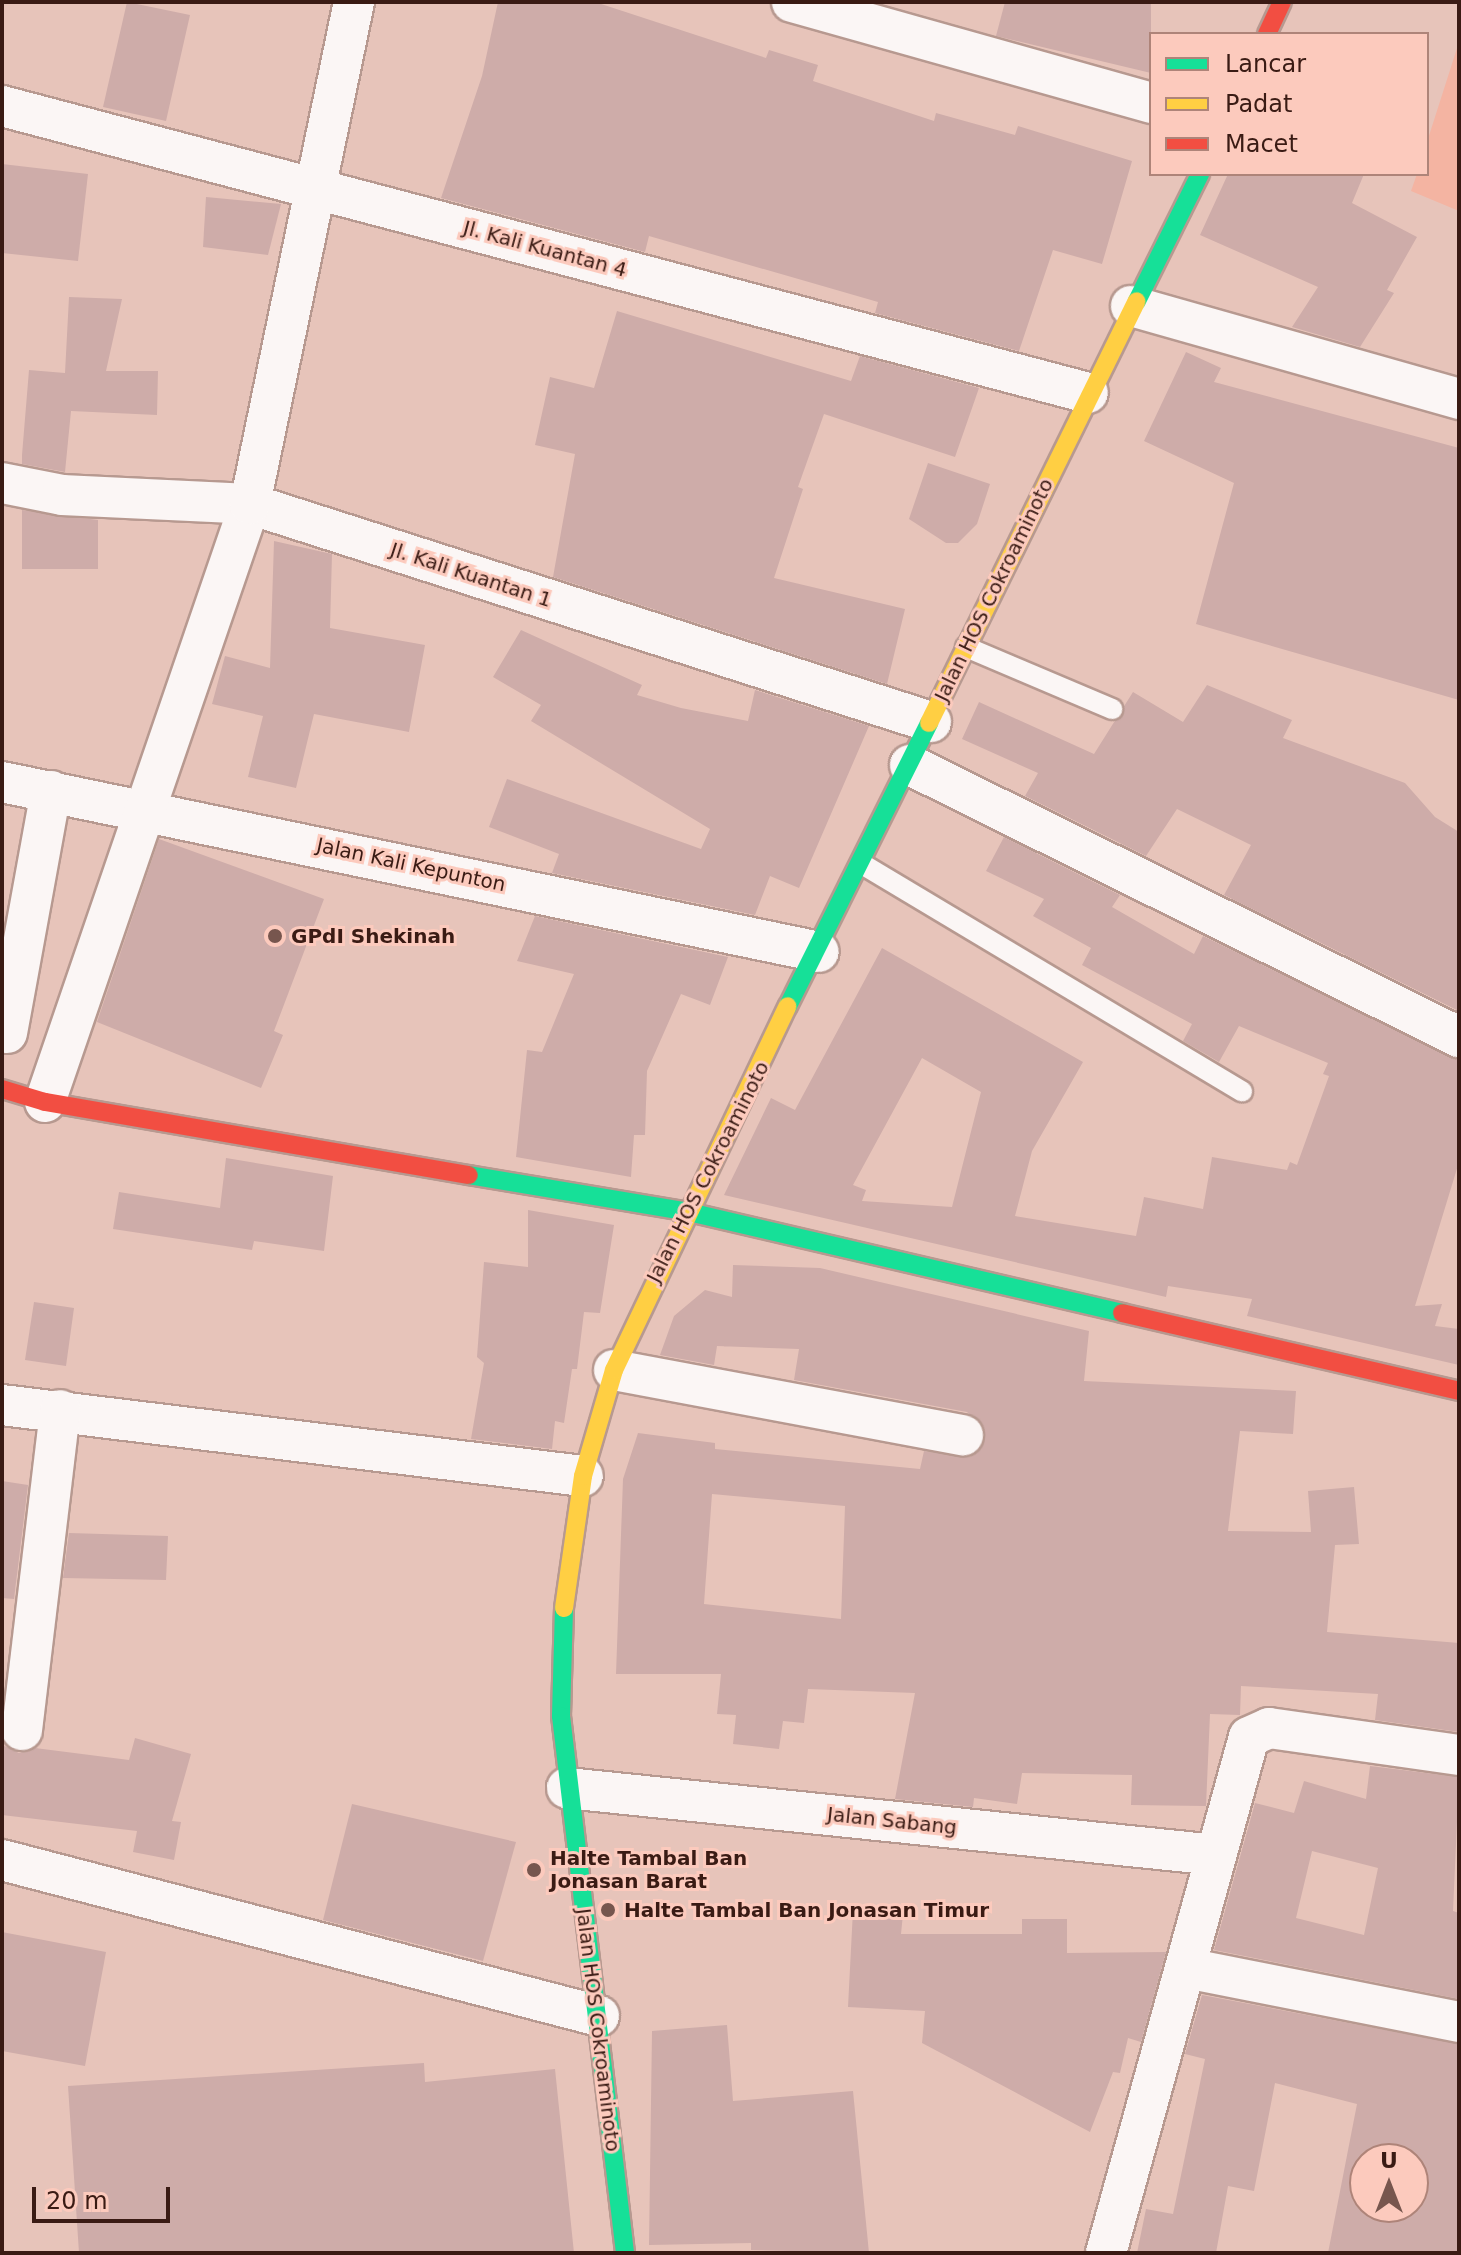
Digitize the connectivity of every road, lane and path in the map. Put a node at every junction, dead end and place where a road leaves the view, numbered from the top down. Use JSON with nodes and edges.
{"nodes":[{"id":1,"x":354,"y":2,"type":"edge"},
{"id":2,"x":792,"y":2,"type":"edge"},
{"id":3,"x":1282,"y":2,"type":"edge"},
{"id":4,"x":863,"y":12,"type":"edge"},
{"id":5,"x":1268,"y":32,"type":"edge"},
{"id":6,"x":1149,"y":102,"type":"edge"},
{"id":7,"x":2,"y":106,"type":"edge"},
{"id":8,"x":1199,"y":176,"type":"edge"},
{"id":9,"x":318,"y":190,"type":"junction"},
{"id":10,"x":1131,"y":306,"type":"junction"},
{"id":11,"x":1088,"y":393,"type":"junction"},
{"id":12,"x":1459,"y":399,"type":"edge"},
{"id":13,"x":2,"y":483,"type":"edge"},
{"id":14,"x":250,"y":504,"type":"junction"},
{"id":15,"x":966,"y":647,"type":"junction"},
{"id":16,"x":1112,"y":709,"type":"dead end"},
{"id":17,"x":931,"y":722,"type":"junction"},
{"id":18,"x":910,"y":765,"type":"junction"},
{"id":19,"x":2,"y":782,"type":"edge"},
{"id":20,"x":51,"y":791,"type":"junction"},
{"id":21,"x":147,"y":809,"type":"junction"},
{"id":22,"x":862,"y":864,"type":"junction"},
{"id":23,"x":819,"y":952,"type":"junction"},
{"id":24,"x":7,"y":1033,"type":"dead end"},
{"id":25,"x":1459,"y":1037,"type":"edge"},
{"id":26,"x":1242,"y":1091,"type":"dead end"},
{"id":27,"x":4,"y":1096,"type":"edge"},
{"id":28,"x":45,"y":1102,"type":"junction"},
{"id":29,"x":689,"y":1212,"type":"junction"},
{"id":30,"x":614,"y":1370,"type":"junction"},
{"id":31,"x":1459,"y":1391,"type":"edge"},
{"id":32,"x":2,"y":1405,"type":"edge"},
{"id":33,"x":60,"y":1410,"type":"junction"},
{"id":34,"x":963,"y":1435,"type":"dead end"},
{"id":35,"x":583,"y":1476,"type":"junction"},
{"id":36,"x":22,"y":1730,"type":"dead end"},
{"id":37,"x":1459,"y":1755,"type":"edge"},
{"id":38,"x":567,"y":1788,"type":"junction"},
{"id":39,"x":1216,"y":1855,"type":"junction"},
{"id":40,"x":2,"y":1860,"type":"edge"},
{"id":41,"x":1186,"y":1968,"type":"junction"},
{"id":42,"x":599,"y":2016,"type":"junction"},
{"id":43,"x":1459,"y":2022,"type":"edge"},
{"id":44,"x":625,"y":2253,"type":"edge"},
{"id":45,"x":1106,"y":2253,"type":"edge"}],
"edges":[{"from":1,"to":9,"type":"street"},
{"from":2,"to":4,"type":"street"},
{"from":3,"to":5,"type":"main road"},
{"from":4,"to":6,"type":"street"},
{"from":7,"to":9,"type":"street","name":"Jl. Kali Kuantan 4"},
{"from":8,"to":10,"type":"main road","name":"Jalan HOS Cokroaminoto"},
{"from":9,"to":11,"type":"street","name":"Jl. Kali Kuantan 4"},
{"from":9,"to":14,"type":"street"},
{"from":10,"to":11,"type":"main road","name":"Jalan HOS Cokroaminoto"},
{"from":10,"to":12,"type":"street"},
{"from":11,"to":15,"type":"main road","name":"Jalan HOS Cokroaminoto"},
{"from":13,"to":14,"type":"street","name":"Jl. Kali Kuantan 1"},
{"from":14,"to":17,"type":"street","name":"Jl. Kali Kuantan 1"},
{"from":14,"to":21,"type":"street"},
{"from":15,"to":16,"type":"lane"},
{"from":15,"to":17,"type":"main road","name":"Jalan HOS Cokroaminoto"},
{"from":17,"to":18,"type":"main road","name":"Jalan HOS Cokroaminoto"},
{"from":18,"to":22,"type":"main road","name":"Jalan HOS Cokroaminoto"},
{"from":18,"to":25,"type":"street"},
{"from":19,"to":20,"type":"street","name":"Jalan Kali Kepunton"},
{"from":20,"to":21,"type":"street","name":"Jalan Kali Kepunton"},
{"from":20,"to":24,"type":"street"},
{"from":21,"to":23,"type":"street","name":"Jalan Kali Kepunton"},
{"from":21,"to":28,"type":"street"},
{"from":22,"to":23,"type":"main road","name":"Jalan HOS Cokroaminoto"},
{"from":22,"to":26,"type":"lane"},
{"from":23,"to":29,"type":"main road","name":"Jalan HOS Cokroaminoto"},
{"from":27,"to":28,"type":"main road"},
{"from":28,"to":29,"type":"main road"},
{"from":29,"to":30,"type":"main road","name":"Jalan HOS Cokroaminoto"},
{"from":29,"to":31,"type":"main road"},
{"from":30,"to":34,"type":"street"},
{"from":30,"to":35,"type":"main road","name":"Jalan HOS Cokroaminoto"},
{"from":32,"to":33,"type":"street"},
{"from":33,"to":35,"type":"street"},
{"from":33,"to":36,"type":"street"},
{"from":35,"to":38,"type":"main road","name":"Jalan HOS Cokroaminoto"},
{"from":37,"to":39,"type":"street"},
{"from":38,"to":39,"type":"street","name":"Jalan Sabang"},
{"from":38,"to":42,"type":"main road","name":"Jalan HOS Cokroaminoto"},
{"from":39,"to":41,"type":"street"},
{"from":40,"to":42,"type":"street"},
{"from":41,"to":43,"type":"street"},
{"from":41,"to":45,"type":"street"},
{"from":42,"to":44,"type":"main road","name":"Jalan HOS Cokroaminoto"}]}
